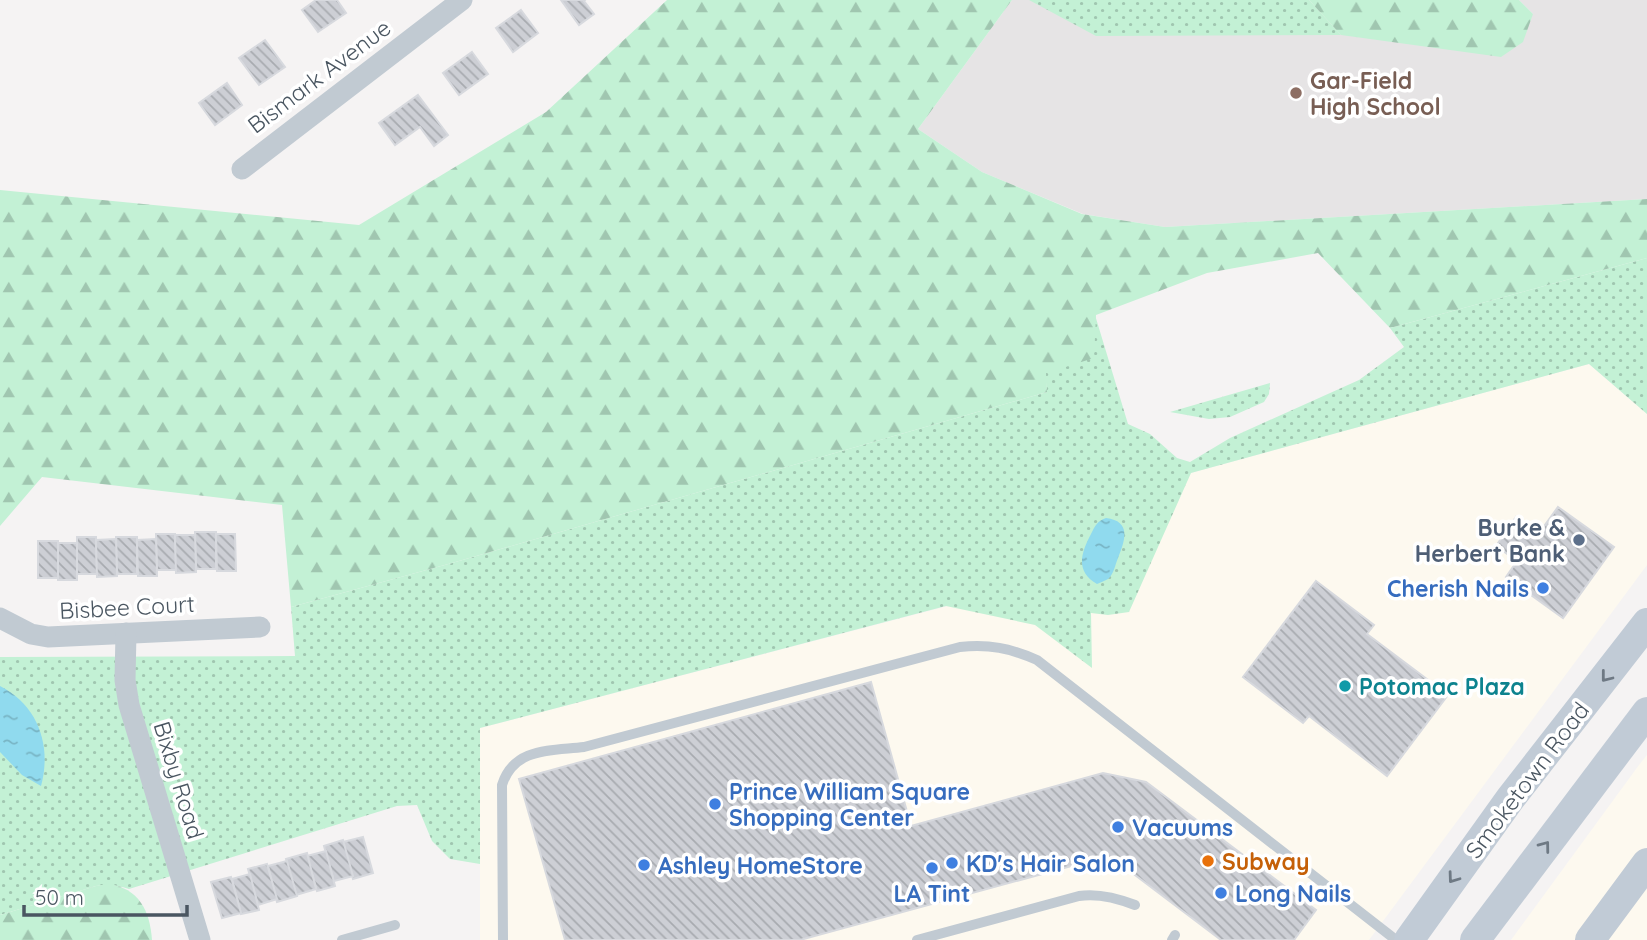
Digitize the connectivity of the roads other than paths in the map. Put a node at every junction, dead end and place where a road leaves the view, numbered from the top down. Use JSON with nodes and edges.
{"nodes":[{"id":1,"x":462,"y":0,"type":"edge"},
{"id":2,"x":242,"y":169,"type":"dead end"},
{"id":3,"x":0,"y":618,"type":"edge"},
{"id":4,"x":1647,"y":622,"type":"edge"},
{"id":5,"x":260,"y":627,"type":"dead end"},
{"id":6,"x":126,"y":633,"type":"junction"},
{"id":7,"x":1647,"y":712,"type":"edge"},
{"id":8,"x":1647,"y":863,"type":"edge"},
{"id":9,"x":1135,"y":905,"type":"dead end"},
{"id":10,"x":395,"y":925,"type":"dead end"},
{"id":11,"x":200,"y":940,"type":"edge"},
{"id":12,"x":342,"y":940,"type":"edge"},
{"id":13,"x":503,"y":940,"type":"edge"},
{"id":14,"x":917,"y":940,"type":"edge"},
{"id":15,"x":1396,"y":940,"type":"edge"},
{"id":16,"x":1409,"y":940,"type":"edge"},
{"id":17,"x":1475,"y":940,"type":"edge"},
{"id":18,"x":1590,"y":940,"type":"edge"}],
"edges":[{"from":1,"to":2,"type":"street","name":"Bismark Avenue"},
{"from":3,"to":6,"type":"street","name":"Bisbee Court"},
{"from":4,"to":16,"type":"main road","name":"Smoketown Road","one_way":true},
{"from":5,"to":6,"type":"street","name":"Bisbee Court"},
{"from":6,"to":11,"type":"street","name":"Bixby Road"},
{"from":17,"to":7,"type":"main road","one_way":true},
{"from":8,"to":18,"type":"main road"},
{"from":9,"to":14,"type":"lane"},
{"from":10,"to":12,"type":"lane"},
{"from":13,"to":15,"type":"lane"}]}
